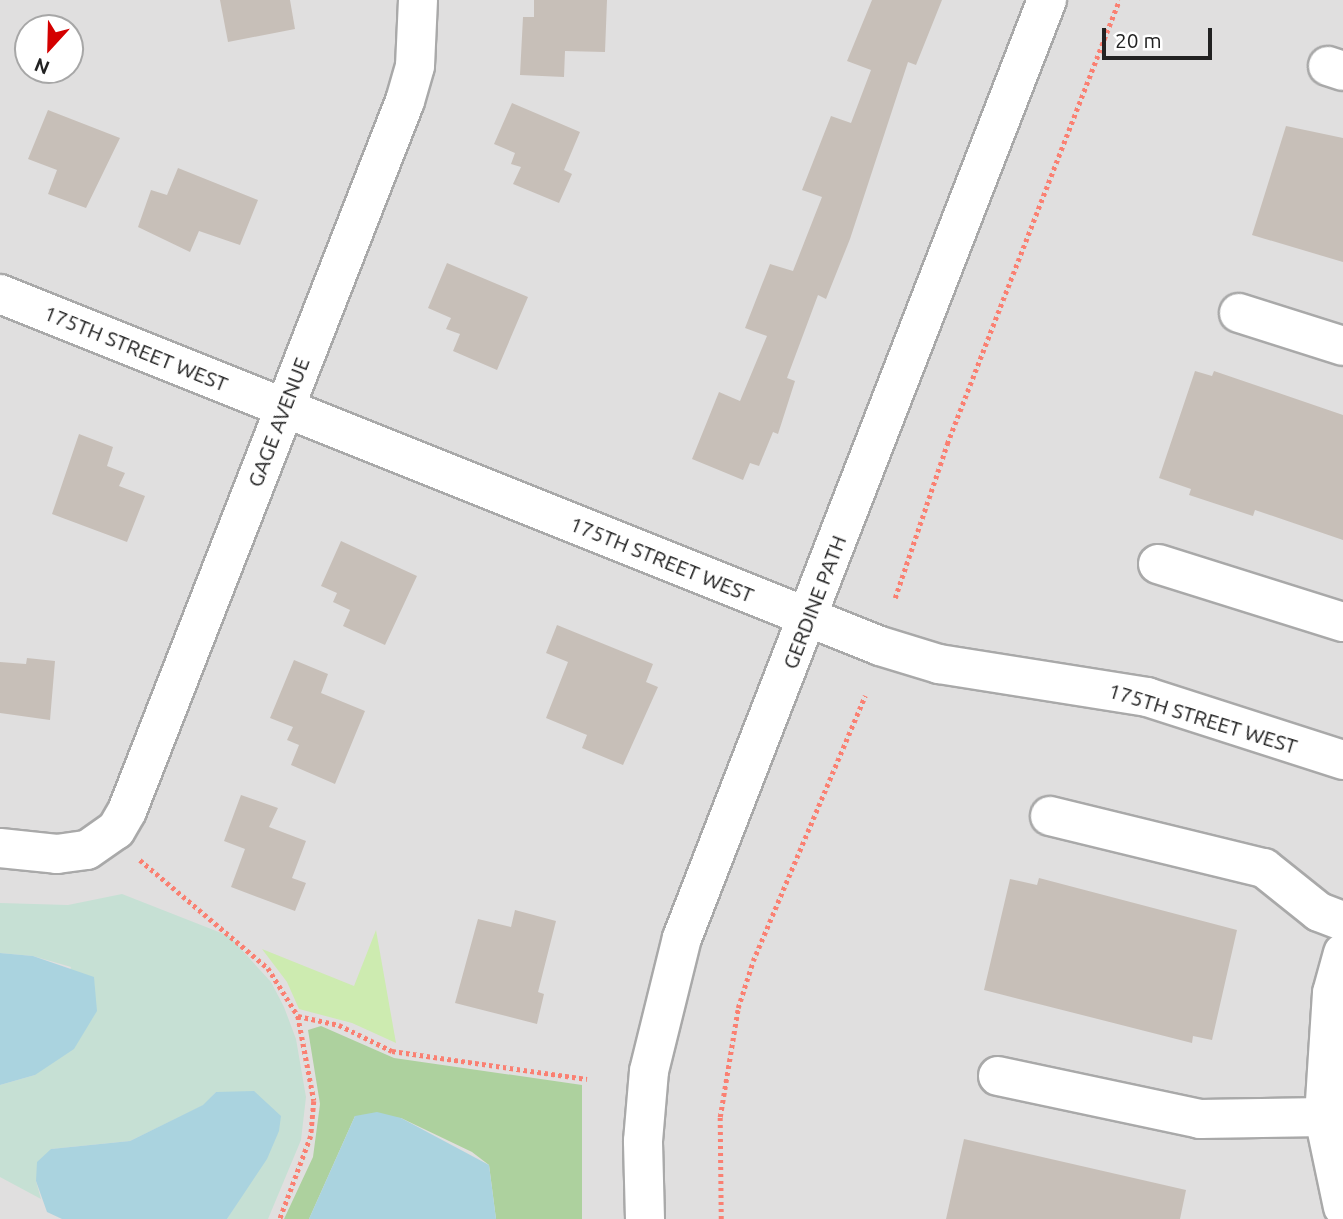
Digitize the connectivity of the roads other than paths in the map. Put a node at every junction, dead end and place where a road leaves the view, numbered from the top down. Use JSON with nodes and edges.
{"nodes":[{"id":1,"x":418,"y":0,"type":"edge"},
{"id":2,"x":1047,"y":0,"type":"edge"},
{"id":3,"x":0,"y":294,"type":"edge"},
{"id":4,"x":1239,"y":313,"type":"dead end"},
{"id":5,"x":1343,"y":346,"type":"edge"},
{"id":6,"x":284,"y":408,"type":"junction"},
{"id":7,"x":1158,"y":564,"type":"dead end"},
{"id":8,"x":808,"y":618,"type":"junction"},
{"id":9,"x":1343,"y":622,"type":"edge"},
{"id":10,"x":1343,"y":760,"type":"edge"},
{"id":11,"x":1050,"y":816,"type":"dead end"},
{"id":12,"x":0,"y":848,"type":"edge"},
{"id":13,"x":1343,"y":921,"type":"edge"},
{"id":14,"x":1343,"y":953,"type":"edge"},
{"id":15,"x":998,"y":1076,"type":"dead end"},
{"id":16,"x":1324,"y":1117,"type":"junction"},
{"id":17,"x":1343,"y":1208,"type":"edge"},
{"id":18,"x":645,"y":1219,"type":"edge"}],
"edges":[{"from":1,"to":6,"type":"street","name":"GAGE AVENUE"},
{"from":2,"to":8,"type":"street","name":"GERDINE PATH"},
{"from":3,"to":6,"type":"street","name":"175TH STREET WEST"},
{"from":4,"to":5,"type":"street"},
{"from":6,"to":8,"type":"street","name":"175TH STREET WEST"},
{"from":6,"to":12,"type":"street","name":"GAGE AVENUE"},
{"from":7,"to":9,"type":"street"},
{"from":8,"to":10,"type":"street","name":"175TH STREET WEST"},
{"from":8,"to":18,"type":"street","name":"GERDINE PATH"},
{"from":11,"to":13,"type":"street"},
{"from":14,"to":16,"type":"street"},
{"from":15,"to":16,"type":"street"},
{"from":16,"to":17,"type":"street"}]}
